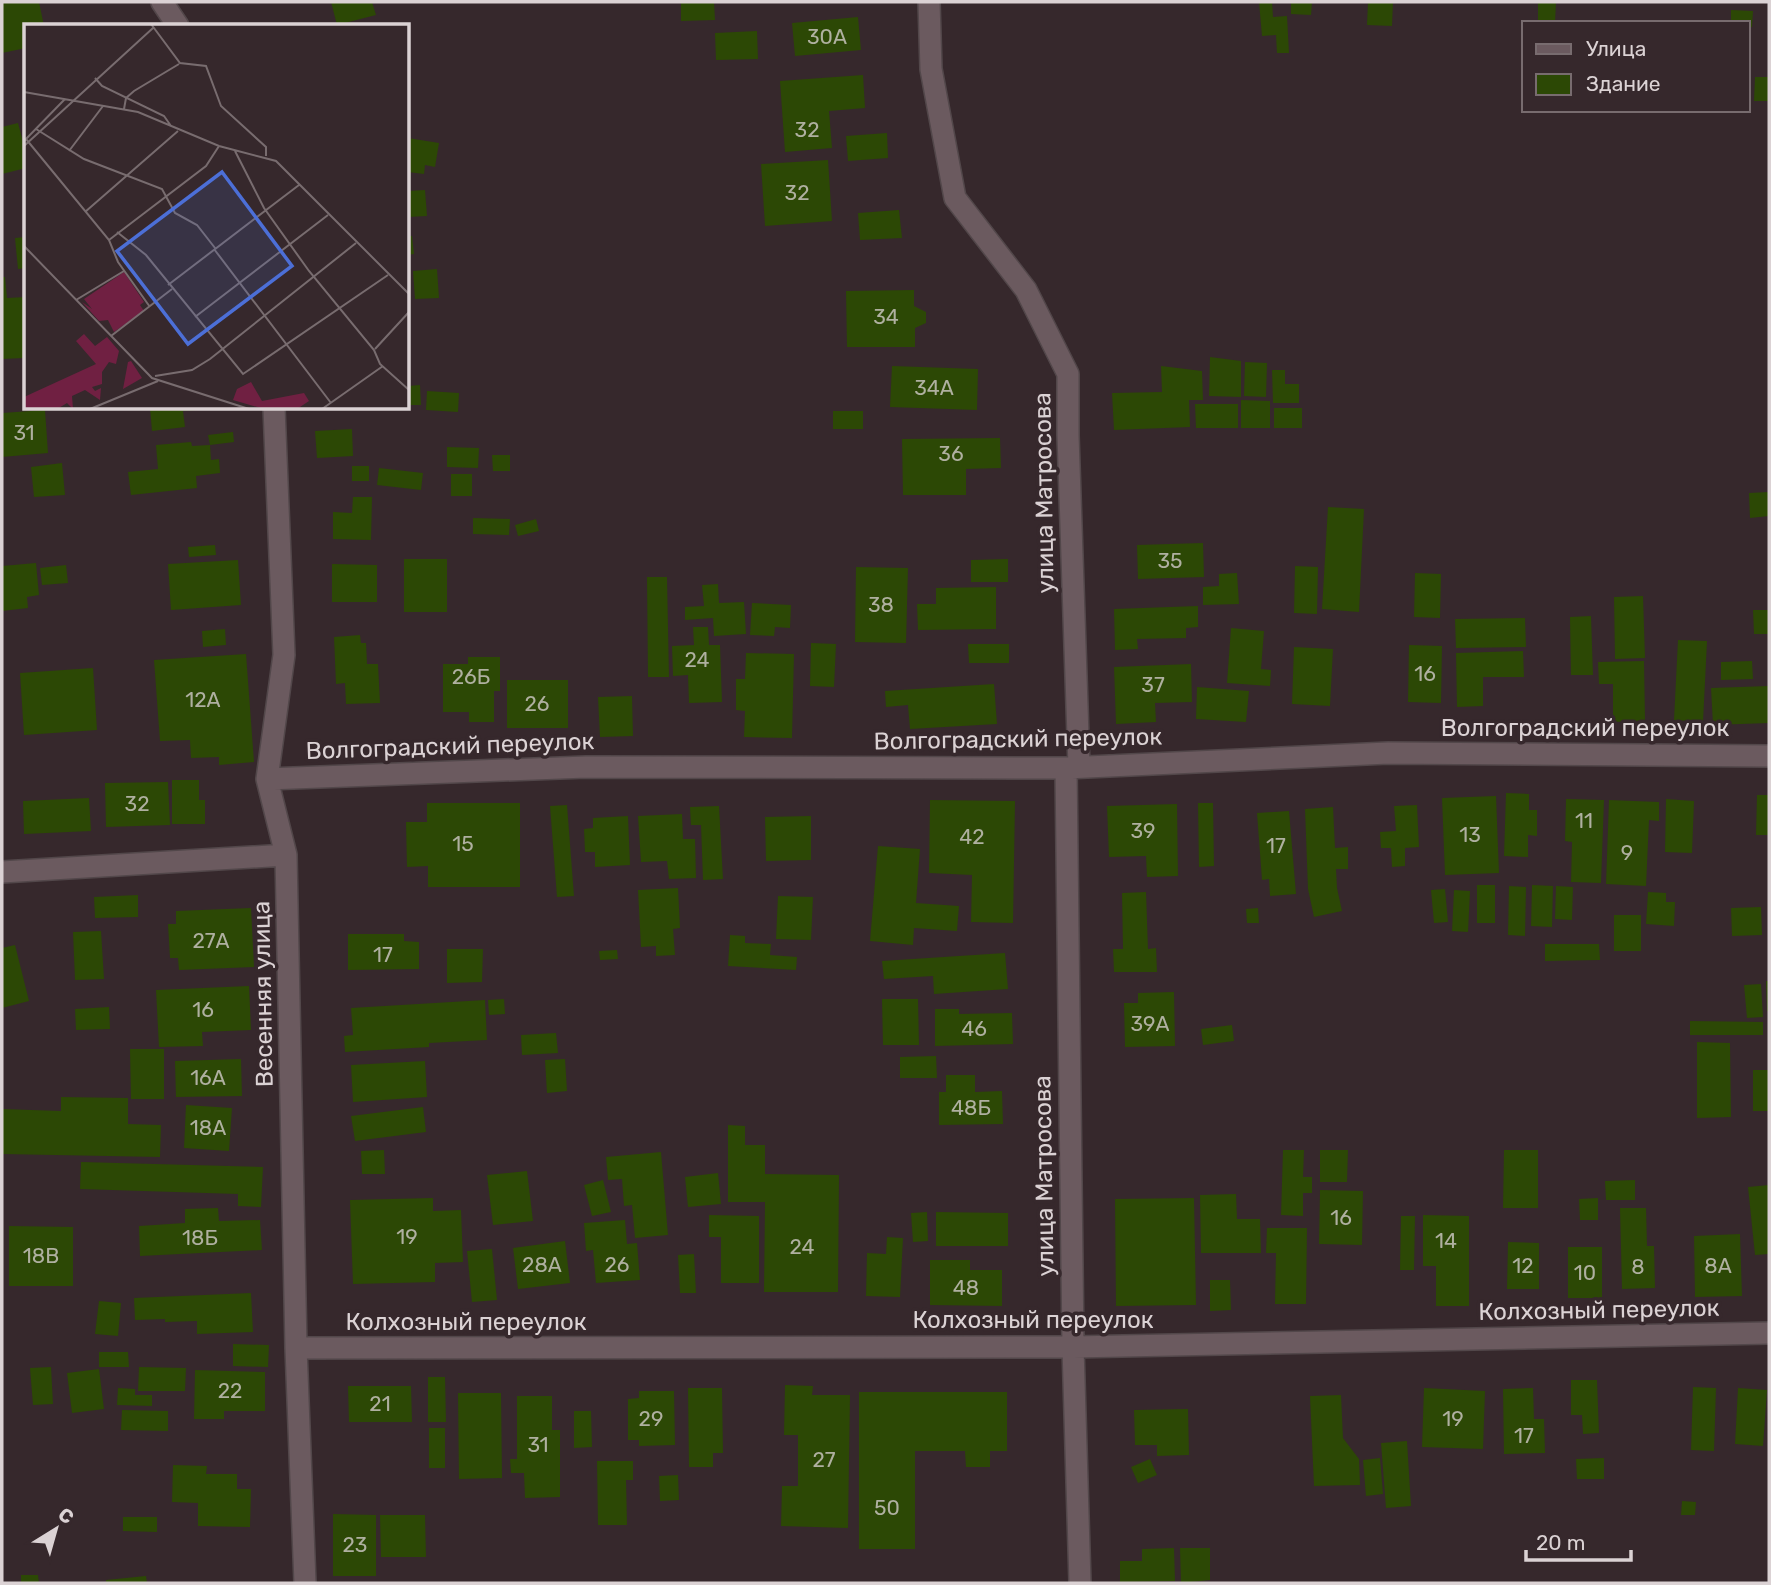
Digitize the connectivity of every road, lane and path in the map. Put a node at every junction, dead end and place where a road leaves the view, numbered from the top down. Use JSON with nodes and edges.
{"nodes":[{"id":1,"x":162,"y":2,"type":"edge"},
{"id":2,"x":929,"y":2,"type":"edge"},
{"id":3,"x":177,"y":24,"type":"edge"},
{"id":4,"x":274,"y":410,"type":"edge"},
{"id":5,"x":1769,"y":755,"type":"edge"},
{"id":6,"x":1072,"y":768,"type":"junction"},
{"id":7,"x":267,"y":779,"type":"junction"},
{"id":8,"x":286,"y":855,"type":"junction"},
{"id":9,"x":2,"y":872,"type":"edge"},
{"id":10,"x":1769,"y":1333,"type":"edge"},
{"id":11,"x":1073,"y":1347,"type":"junction"},
{"id":12,"x":296,"y":1348,"type":"junction"},
{"id":13,"x":305,"y":1583,"type":"edge"},
{"id":14,"x":1080,"y":1583,"type":"edge"}],
"edges":[{"from":1,"to":3,"type":"street"},
{"from":2,"to":6,"type":"street","name":"улица Матросова"},
{"from":4,"to":7,"type":"street","name":"Весенняя улица"},
{"from":5,"to":6,"type":"street","name":"Волгоградский переулок"},
{"from":6,"to":7,"type":"street","name":"Волгоградский переулок"},
{"from":6,"to":11,"type":"street","name":"улица Матросова"},
{"from":7,"to":8,"type":"street","name":"Весенняя улица"},
{"from":8,"to":9,"type":"street"},
{"from":8,"to":12,"type":"street","name":"Весенняя улица"},
{"from":10,"to":11,"type":"street","name":"Колхозный переулок"},
{"from":11,"to":12,"type":"street","name":"Колхозный переулок"},
{"from":11,"to":14,"type":"street","name":"улица Матросова"},
{"from":12,"to":13,"type":"street","name":"Весенняя улица"}]}
